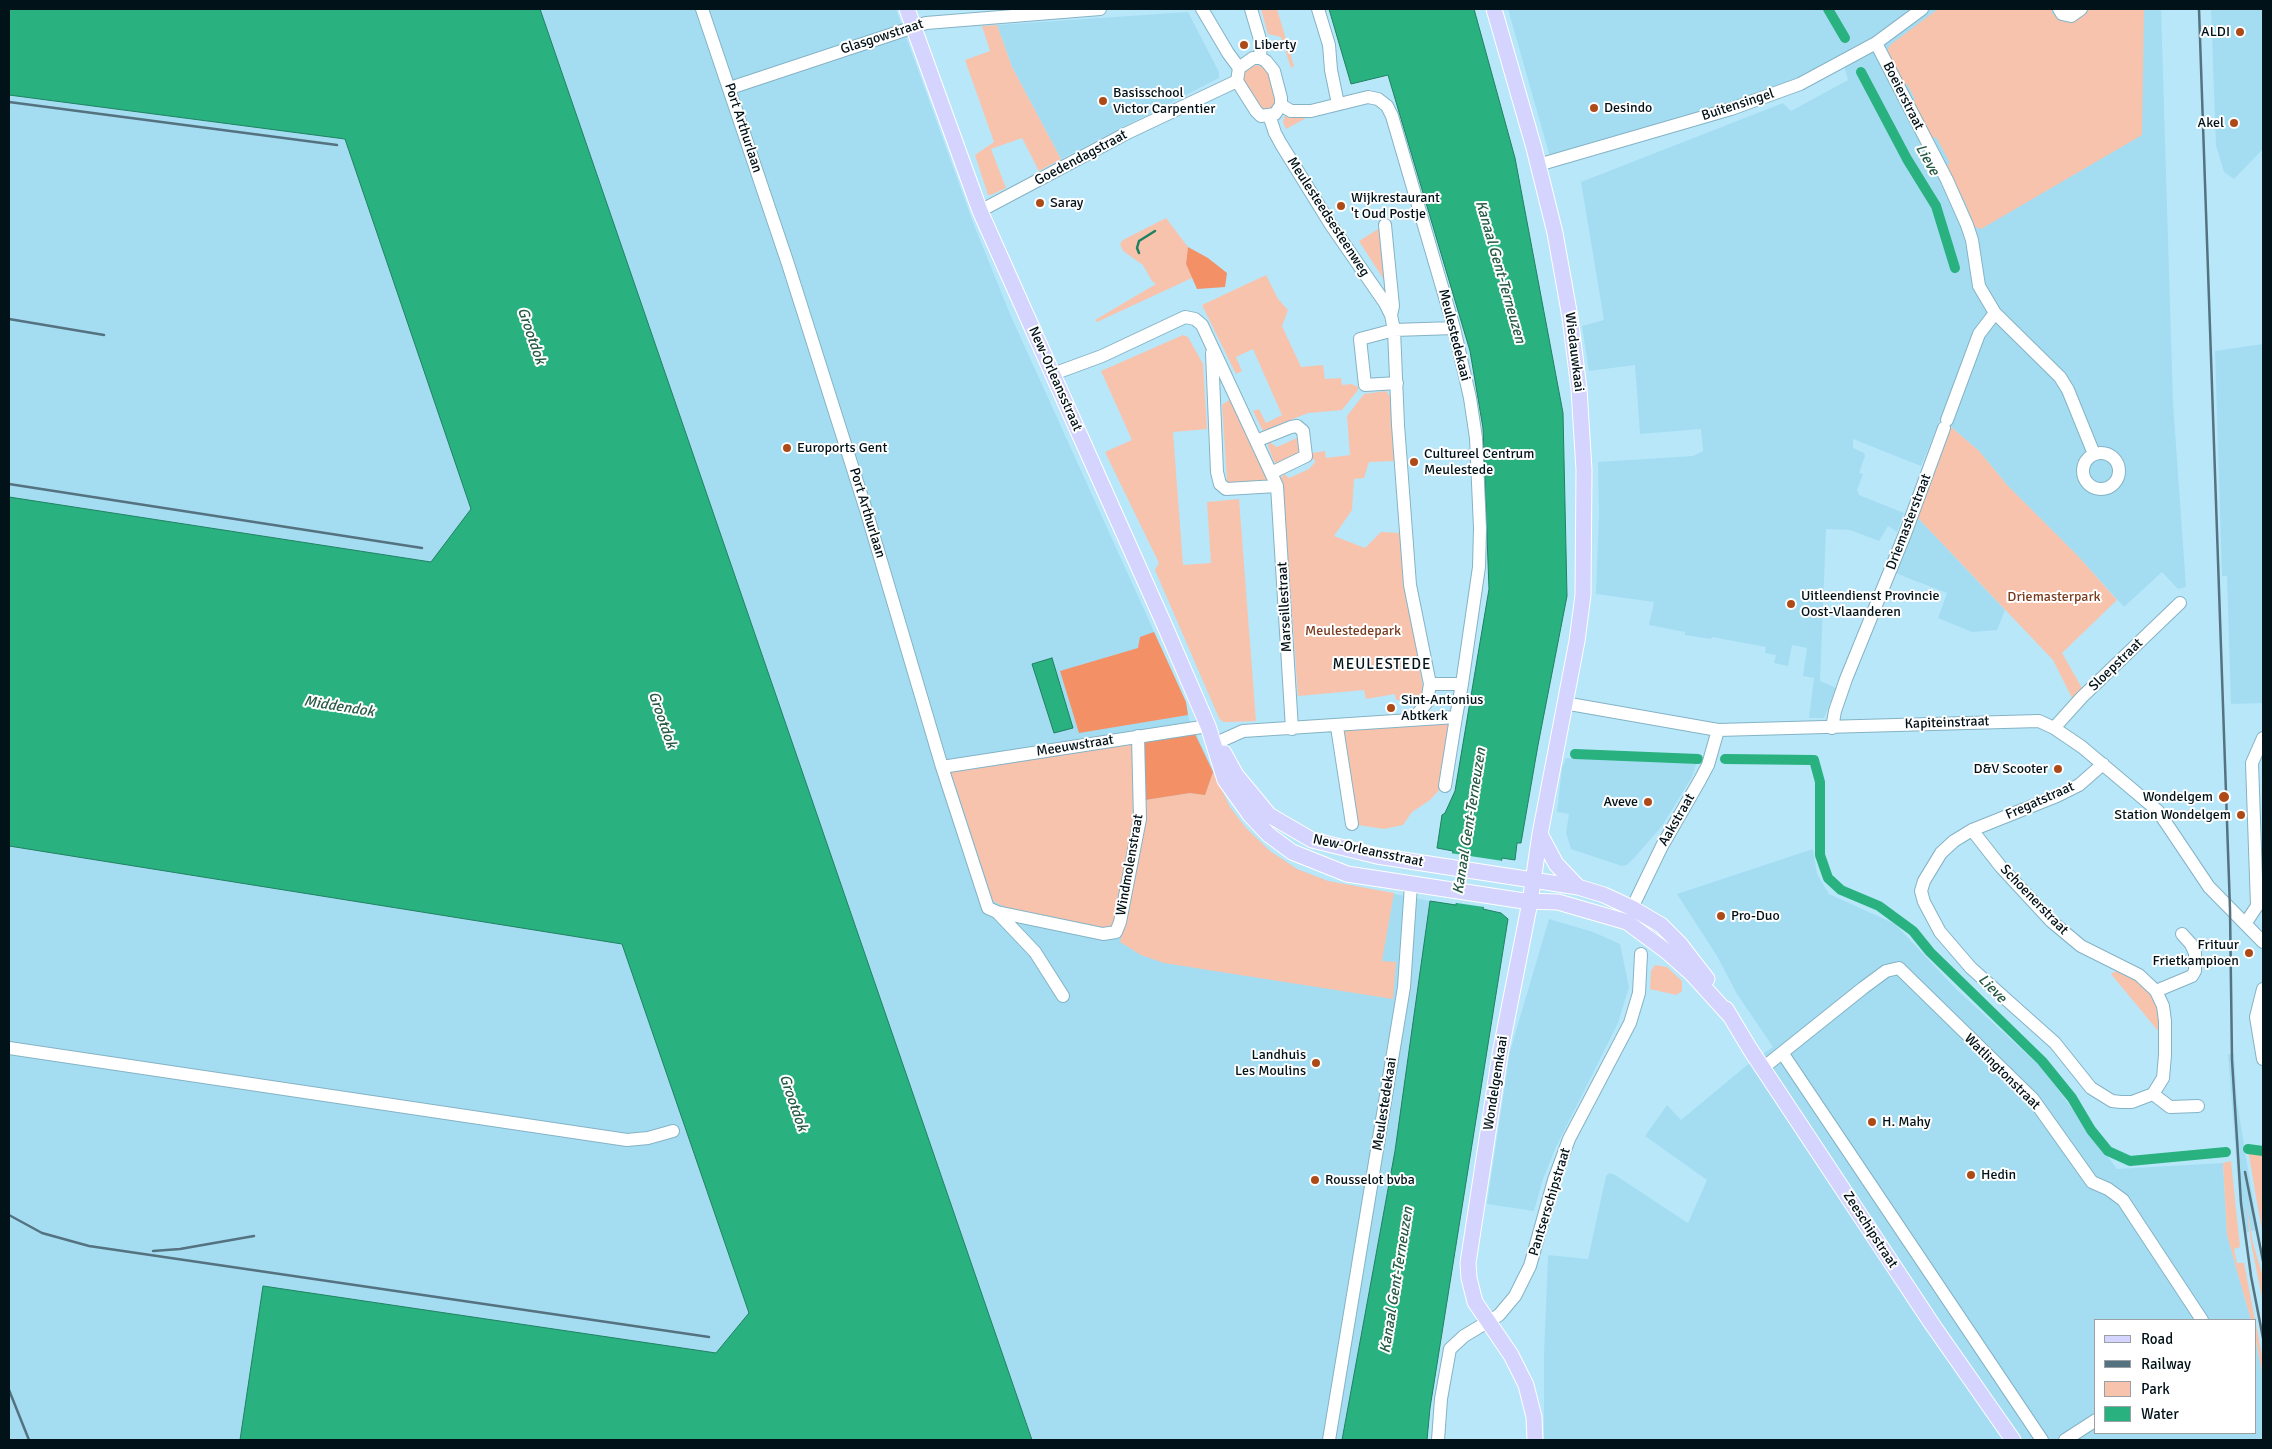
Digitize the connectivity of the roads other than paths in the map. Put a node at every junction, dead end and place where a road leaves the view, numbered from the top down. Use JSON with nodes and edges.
{"nodes":[{"id":1,"x":702,"y":9,"type":"edge"},
{"id":2,"x":907,"y":9,"type":"edge"},
{"id":3,"x":1100,"y":9,"type":"edge"},
{"id":4,"x":1202,"y":9,"type":"edge"},
{"id":5,"x":1251,"y":9,"type":"edge"},
{"id":6,"x":1318,"y":9,"type":"edge"},
{"id":7,"x":1494,"y":9,"type":"edge"},
{"id":8,"x":1922,"y":9,"type":"edge"},
{"id":9,"x":2059,"y":9,"type":"edge"},
{"id":10,"x":2080,"y":9,"type":"edge"},
{"id":11,"x":914,"y":26,"type":"junction"},
{"id":12,"x":1876,"y":43,"type":"junction"},
{"id":13,"x":1260,"y":58,"type":"junction"},
{"id":14,"x":1239,"y":68,"type":"junction"},
{"id":15,"x":1236,"y":81,"type":"junction"},
{"id":16,"x":730,"y":88,"type":"junction"},
{"id":17,"x":1338,"y":101,"type":"junction"},
{"id":18,"x":1281,"y":104,"type":"junction"},
{"id":19,"x":1269,"y":115,"type":"junction"},
{"id":20,"x":1538,"y":165,"type":"junction"},
{"id":21,"x":980,"y":211,"type":"junction"},
{"id":22,"x":1385,"y":225,"type":"dead end"},
{"id":23,"x":1995,"y":313,"type":"junction"},
{"id":24,"x":1391,"y":315,"type":"junction"},
{"id":25,"x":1454,"y":328,"type":"junction"},
{"id":26,"x":1394,"y":330,"type":"junction"},
{"id":27,"x":1212,"y":348,"type":"junction"},
{"id":28,"x":1053,"y":374,"type":"junction"},
{"id":29,"x":1397,"y":383,"type":"junction"},
{"id":30,"x":1232,"y":391,"type":"junction"},
{"id":31,"x":1213,"y":398,"type":"junction"},
{"id":32,"x":1256,"y":441,"type":"junction"},
{"id":33,"x":2094,"y":454,"type":"dead end"},
{"id":34,"x":1271,"y":473,"type":"junction"},
{"id":35,"x":1277,"y":486,"type":"junction"},
{"id":36,"x":2180,"y":604,"type":"dead end"},
{"id":37,"x":1430,"y":684,"type":"junction"},
{"id":38,"x":1462,"y":684,"type":"junction"},
{"id":39,"x":1564,"y":702,"type":"junction"},
{"id":40,"x":1456,"y":717,"type":"junction"},
{"id":41,"x":1415,"y":720,"type":"junction"},
{"id":42,"x":1208,"y":726,"type":"junction"},
{"id":43,"x":1337,"y":727,"type":"junction"},
{"id":44,"x":1832,"y":728,"type":"junction"},
{"id":45,"x":2054,"y":728,"type":"junction"},
{"id":46,"x":1292,"y":729,"type":"junction"},
{"id":47,"x":1718,"y":730,"type":"junction"},
{"id":48,"x":1138,"y":736,"type":"junction"},
{"id":49,"x":1214,"y":744,"type":"junction"},
{"id":50,"x":2262,"y":746,"type":"edge"},
{"id":51,"x":2103,"y":764,"type":"junction"},
{"id":52,"x":942,"y":767,"type":"junction"},
{"id":53,"x":1445,"y":786,"type":"dead end"},
{"id":54,"x":1352,"y":824,"type":"dead end"},
{"id":55,"x":1972,"y":830,"type":"junction"},
{"id":56,"x":1540,"y":834,"type":"junction"},
{"id":57,"x":1533,"y":880,"type":"junction"},
{"id":58,"x":1411,"y":885,"type":"junction"},
{"id":59,"x":1578,"y":887,"type":"junction"},
{"id":60,"x":1530,"y":902,"type":"junction"},
{"id":61,"x":1632,"y":908,"type":"junction"},
{"id":62,"x":997,"y":912,"type":"junction"},
{"id":63,"x":2245,"y":924,"type":"junction"},
{"id":64,"x":2182,"y":934,"type":"dead end"},
{"id":65,"x":2263,"y":942,"type":"edge"},
{"id":66,"x":1641,"y":954,"type":"dead end"},
{"id":67,"x":2263,"y":989,"type":"edge"},
{"id":68,"x":2156,"y":992,"type":"junction"},
{"id":69,"x":1063,"y":996,"type":"dead end"},
{"id":70,"x":1731,"y":1017,"type":"junction"},
{"id":71,"x":9,"y":1048,"type":"edge"},
{"id":72,"x":1783,"y":1054,"type":"junction"},
{"id":73,"x":2263,"y":1059,"type":"edge"},
{"id":74,"x":1763,"y":1068,"type":"junction"},
{"id":75,"x":2153,"y":1094,"type":"junction"},
{"id":76,"x":2198,"y":1106,"type":"dead end"},
{"id":77,"x":673,"y":1132,"type":"dead end"},
{"id":78,"x":2201,"y":1319,"type":"edge"},
{"id":79,"x":1489,"y":1322,"type":"junction"},
{"id":80,"x":2094,"y":1421,"type":"edge"},
{"id":81,"x":1330,"y":1440,"type":"edge"},
{"id":82,"x":1438,"y":1440,"type":"edge"},
{"id":83,"x":1535,"y":1440,"type":"edge"},
{"id":84,"x":2013,"y":1440,"type":"edge"},
{"id":85,"x":2042,"y":1440,"type":"edge"},
{"id":86,"x":2066,"y":1440,"type":"edge"}],
"edges":[{"from":1,"to":16,"type":"street","name":"Port Arthurlaan"},
{"from":2,"to":11,"type":"main road","name":"New-Orleansstraat"},
{"from":3,"to":11,"type":"street","name":"Glasgowstraat"},
{"from":4,"to":14,"type":"street"},
{"from":5,"to":13,"type":"street"},
{"from":6,"to":17,"type":"street"},
{"from":7,"to":20,"type":"main road","name":"Wiedauwkaai"},
{"from":8,"to":12,"type":"street","name":"Buitensingel"},
{"from":9,"to":10,"type":"street"},
{"from":11,"to":16,"type":"street","name":"Glasgowstraat"},
{"from":11,"to":21,"type":"main road","name":"New-Orleansstraat"},
{"from":12,"to":20,"type":"street","name":"Buitensingel"},
{"from":12,"to":23,"type":"street","name":"Boeierstraat"},
{"from":13,"to":14,"type":"street"},
{"from":13,"to":18,"type":"street"},
{"from":14,"to":15,"type":"street"},
{"from":15,"to":19,"type":"street"},
{"from":15,"to":21,"type":"street","name":"Goedendagstraat"},
{"from":16,"to":52,"type":"street","name":"Port Arthurlaan"},
{"from":17,"to":18,"type":"street","name":"Meulestedekaai"},
{"from":17,"to":25,"type":"street","name":"Meulestedekaai"},
{"from":18,"to":19,"type":"street"},
{"from":19,"to":24,"type":"street","name":"Meulesteedsesteenweg"},
{"from":20,"to":39,"type":"main road","name":"Wiedauwkaai"},
{"from":21,"to":28,"type":"main road","name":"New-Orleansstraat"},
{"from":22,"to":24,"type":"street","name":"Meulesteedsesteenweg"},
{"from":23,"to":33,"type":"street","name":"Boeierstraat"},
{"from":23,"to":44,"type":"street","name":"Driemasterstraat"},
{"from":24,"to":26,"type":"street","name":"Meulesteedsesteenweg"},
{"from":25,"to":26,"type":"street"},
{"from":25,"to":38,"type":"street","name":"Meulestedekaai"},
{"from":26,"to":29,"type":"street","name":"Meulesteedsesteenweg"},
{"from":26,"to":29,"type":"street"},
{"from":27,"to":28,"type":"street","name":"Marseillestraat"},
{"from":27,"to":30,"type":"street","name":"Marseillestraat"},
{"from":27,"to":31,"type":"street","name":"Marseillestraat"},
{"from":28,"to":42,"type":"main road","name":"New-Orleansstraat"},
{"from":29,"to":37,"type":"street","name":"Meulesteedsesteenweg"},
{"from":30,"to":31,"type":"street"},
{"from":30,"to":32,"type":"street","name":"Marseillestraat"},
{"from":31,"to":35,"type":"street","name":"Marseillestraat"},
{"from":32,"to":34,"type":"street","name":"Marseillestraat"},
{"from":32,"to":34,"type":"street"},
{"from":34,"to":35,"type":"street","name":"Marseillestraat"},
{"from":35,"to":46,"type":"street","name":"Marseillestraat"},
{"from":36,"to":45,"type":"street","name":"Sloepstraat"},
{"from":37,"to":38,"type":"street"},
{"from":37,"to":41,"type":"street"},
{"from":38,"to":40,"type":"street","name":"Meulestedekaai"},
{"from":39,"to":47,"type":"street","name":"Kapiteinstraat"},
{"from":39,"to":56,"type":"main road","name":"Wondelgemkaai"},
{"from":40,"to":41,"type":"street"},
{"from":40,"to":53,"type":"street"},
{"from":41,"to":43,"type":"street"},
{"from":42,"to":48,"type":"street","name":"Meeuwstraat"},
{"from":42,"to":49,"type":"main road","name":"New-Orleansstraat"},
{"from":43,"to":46,"type":"street"},
{"from":43,"to":54,"type":"street"},
{"from":44,"to":45,"type":"street","name":"Kapiteinstraat"},
{"from":44,"to":47,"type":"street","name":"Kapiteinstraat"},
{"from":45,"to":51,"type":"street","name":"Kapiteinstraat"},
{"from":46,"to":49,"type":"street"},
{"from":47,"to":61,"type":"street","name":"Aakstraat"},
{"from":48,"to":52,"type":"street","name":"Meeuwstraat"},
{"from":48,"to":62,"type":"street","name":"Windmolenstraat"},
{"from":49,"to":57,"type":"main road","name":"New-Orleansstraat"},
{"from":49,"to":58,"type":"main road","name":"New-Orleansstraat"},
{"from":50,"to":63,"type":"street"},
{"from":51,"to":55,"type":"street","name":"Fregatstraat"},
{"from":51,"to":63,"type":"street","name":"Kapiteinstraat"},
{"from":52,"to":62,"type":"street","name":"Port Arthurlaan"},
{"from":55,"to":68,"type":"street","name":"Schoenerstraat"},
{"from":55,"to":75,"type":"street","name":"Fregatstraat"},
{"from":56,"to":57,"type":"main road","name":"Wondelgemkaai"},
{"from":56,"to":59,"type":"main road","name":"Zeeschipstraat"},
{"from":57,"to":59,"type":"main road","name":"Zeeschipstraat"},
{"from":57,"to":60,"type":"main road","name":"Wondelgemkaai"},
{"from":58,"to":60,"type":"main road","name":"New-Orleansstraat"},
{"from":58,"to":81,"type":"street","name":"Meulestedekaai"},
{"from":59,"to":61,"type":"main road","name":"Zeeschipstraat"},
{"from":60,"to":70,"type":"main road","name":"Zeeschipstraat"},
{"from":60,"to":79,"type":"main road","name":"Wondelgemkaai"},
{"from":61,"to":70,"type":"main road","name":"Zeeschipstraat"},
{"from":62,"to":69,"type":"street","name":"Port Arthurlaan"},
{"from":63,"to":65,"type":"street","name":"Kapiteinstraat"},
{"from":64,"to":68,"type":"street"},
{"from":66,"to":79,"type":"street","name":"Pantserschipstraat"},
{"from":67,"to":73,"type":"street"},
{"from":68,"to":75,"type":"street"},
{"from":70,"to":74,"type":"main road","name":"Zeeschipstraat"},
{"from":71,"to":77,"type":"street"},
{"from":72,"to":74,"type":"street","name":"Watlingtonstraat"},
{"from":72,"to":78,"type":"street","name":"Watlingtonstraat"},
{"from":72,"to":85,"type":"street"},
{"from":74,"to":84,"type":"main road","name":"Zeeschipstraat"},
{"from":75,"to":76,"type":"street"},
{"from":79,"to":82,"type":"street"},
{"from":79,"to":83,"type":"main road"},
{"from":80,"to":86,"type":"street"}]}
